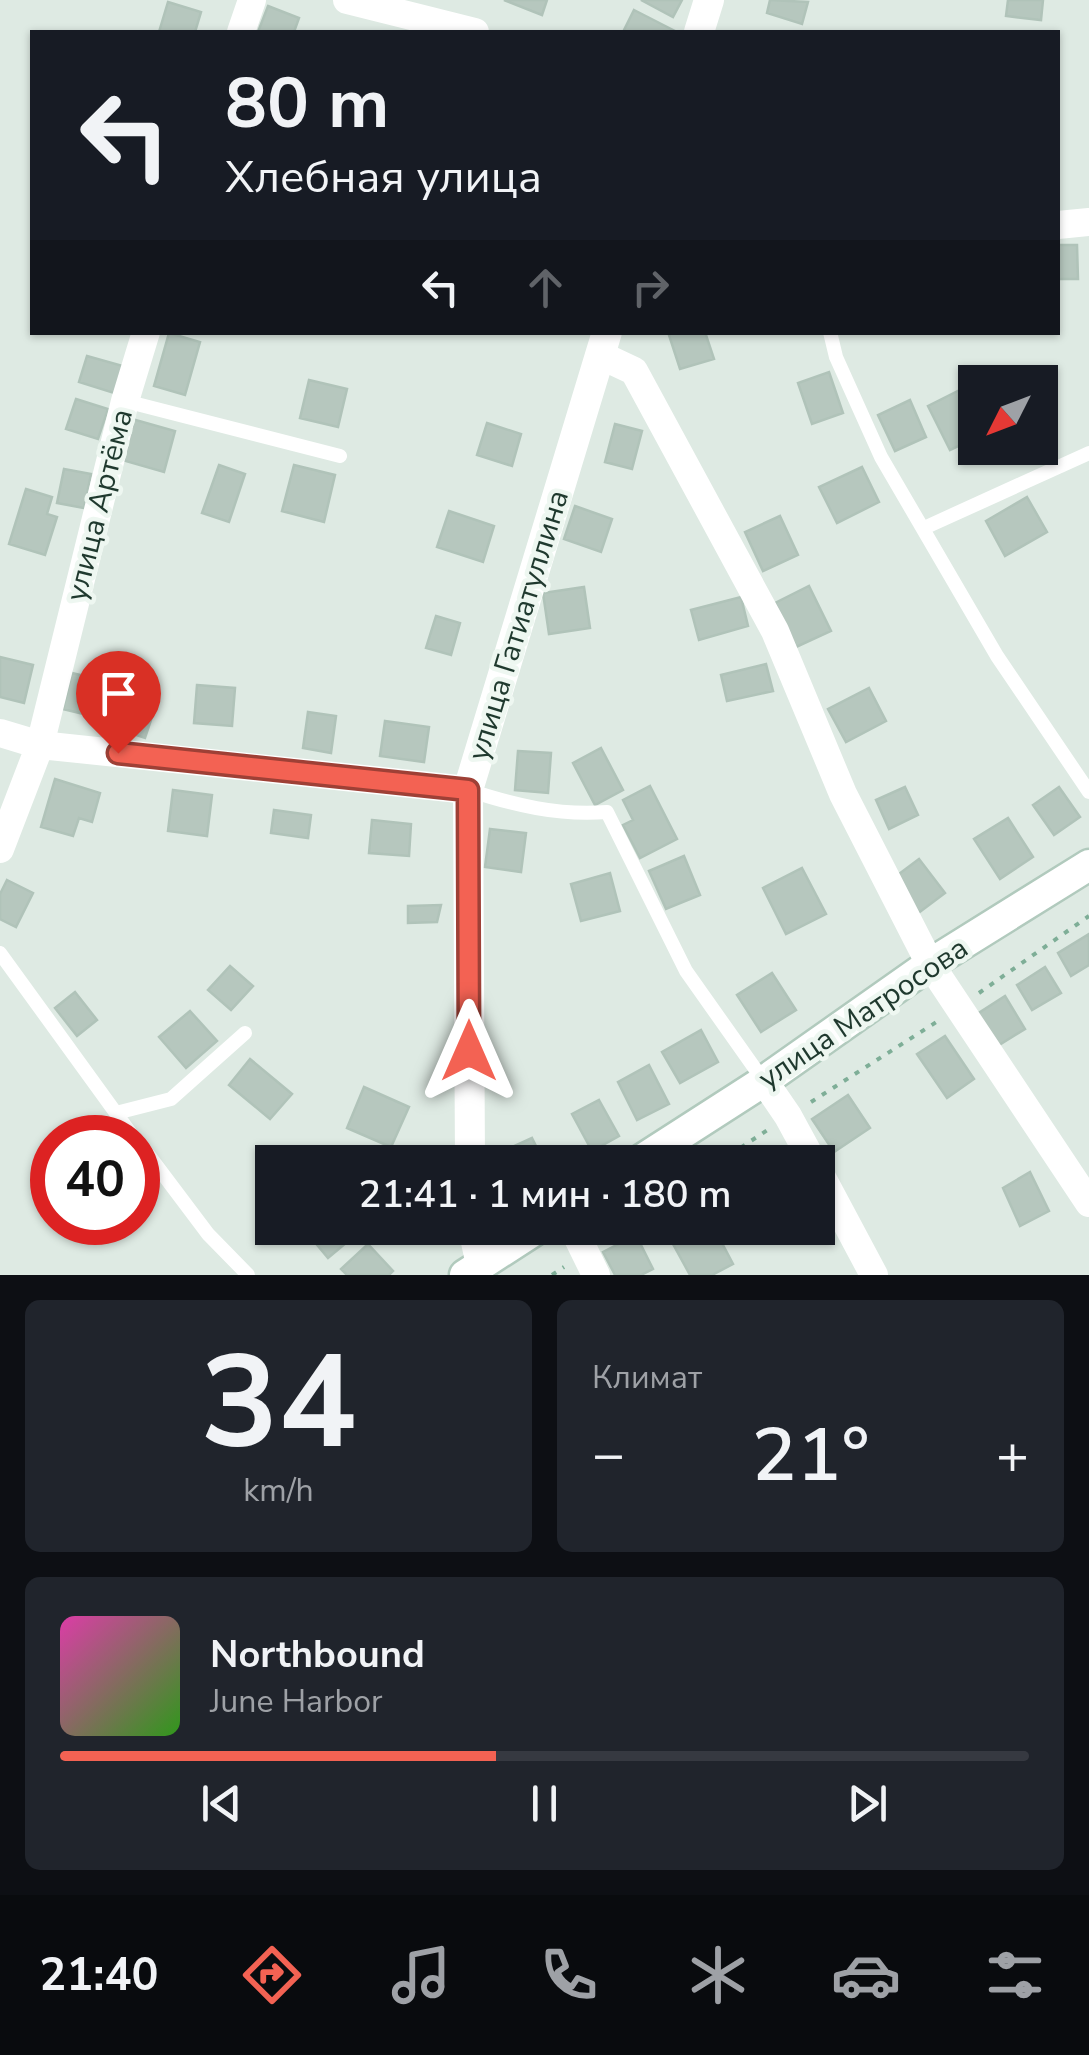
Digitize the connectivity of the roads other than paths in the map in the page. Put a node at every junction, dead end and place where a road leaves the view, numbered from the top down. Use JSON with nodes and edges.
{"nodes":[{"id":1,"x":252,"y":0,"type":"edge"},
{"id":2,"x":348,"y":0,"type":"edge"},
{"id":3,"x":709,"y":0,"type":"edge"},
{"id":4,"x":242,"y":30,"type":"edge"},
{"id":5,"x":467,"y":30,"type":"edge"},
{"id":6,"x":700,"y":30,"type":"edge"},
{"id":7,"x":1089,"y":222,"type":"edge"},
{"id":8,"x":1060,"y":225,"type":"edge"},
{"id":9,"x":145,"y":335,"type":"edge"},
{"id":10,"x":831,"y":335,"type":"edge"},
{"id":11,"x":603,"y":344,"type":"edge"},
{"id":12,"x":125,"y":400,"type":"junction"},
{"id":13,"x":1089,"y":453,"type":"edge"},
{"id":14,"x":340,"y":456,"type":"dead end"},
{"id":15,"x":924,"y":528,"type":"junction"},
{"id":16,"x":0,"y":733,"type":"edge"},
{"id":17,"x":40,"y":745,"type":"junction"},
{"id":18,"x":468,"y":790,"type":"junction"},
{"id":19,"x":1089,"y":792,"type":"edge"},
{"id":20,"x":0,"y":849,"type":"edge"},
{"id":21,"x":1089,"y":865,"type":"edge"},
{"id":22,"x":0,"y":953,"type":"edge"},
{"id":23,"x":930,"y":964,"type":"junction"},
{"id":24,"x":246,"y":1033,"type":"dead end"},
{"id":25,"x":764,"y":1081,"type":"junction"},
{"id":26,"x":116,"y":1114,"type":"joint"},
{"id":27,"x":470,"y":1145,"type":"edge"},
{"id":28,"x":664,"y":1145,"type":"edge"},
{"id":29,"x":804,"y":1145,"type":"edge"},
{"id":30,"x":160,"y":1171,"type":"edge"},
{"id":31,"x":835,"y":1202,"type":"edge"},
{"id":32,"x":1089,"y":1204,"type":"edge"},
{"id":33,"x":512,"y":1245,"type":"edge"},
{"id":34,"x":581,"y":1245,"type":"edge"},
{"id":35,"x":473,"y":1270,"type":"edge"},
{"id":36,"x":248,"y":1275,"type":"edge"},
{"id":37,"x":596,"y":1275,"type":"edge"},
{"id":38,"x":874,"y":1275,"type":"edge"}],
"edges":[{"from":1,"to":4,"type":"street"},
{"from":2,"to":5,"type":"street"},
{"from":3,"to":6,"type":"street"},
{"from":7,"to":8,"type":"street"},
{"from":9,"to":12,"type":"street","name":"улица Артёма"},
{"from":10,"to":15,"type":"lane"},
{"from":11,"to":18,"type":"street","name":"улица Гатиатуллина"},
{"from":11,"to":23,"type":"street"},
{"from":12,"to":14,"type":"lane"},
{"from":12,"to":17,"type":"street","name":"улица Артёма"},
{"from":13,"to":15,"type":"lane"},
{"from":15,"to":19,"type":"lane"},
{"from":16,"to":17,"type":"street"},
{"from":17,"to":18,"type":"street"},
{"from":17,"to":20,"type":"street","name":"улица Артёма"},
{"from":18,"to":25,"type":"lane"},
{"from":18,"to":27,"type":"street","name":"улица Гатиатуллина"},
{"from":21,"to":23,"type":"street","name":"улица Матросова"},
{"from":22,"to":26,"type":"lane"},
{"from":23,"to":25,"type":"street","name":"улица Матросова"},
{"from":23,"to":32,"type":"street"},
{"from":24,"to":26,"type":"lane"},
{"from":25,"to":28,"type":"street","name":"улица Матросова"},
{"from":25,"to":29,"type":"street"},
{"from":30,"to":36,"type":"lane"},
{"from":31,"to":38,"type":"street"},
{"from":33,"to":35,"type":"street"},
{"from":34,"to":37,"type":"street"}]}
